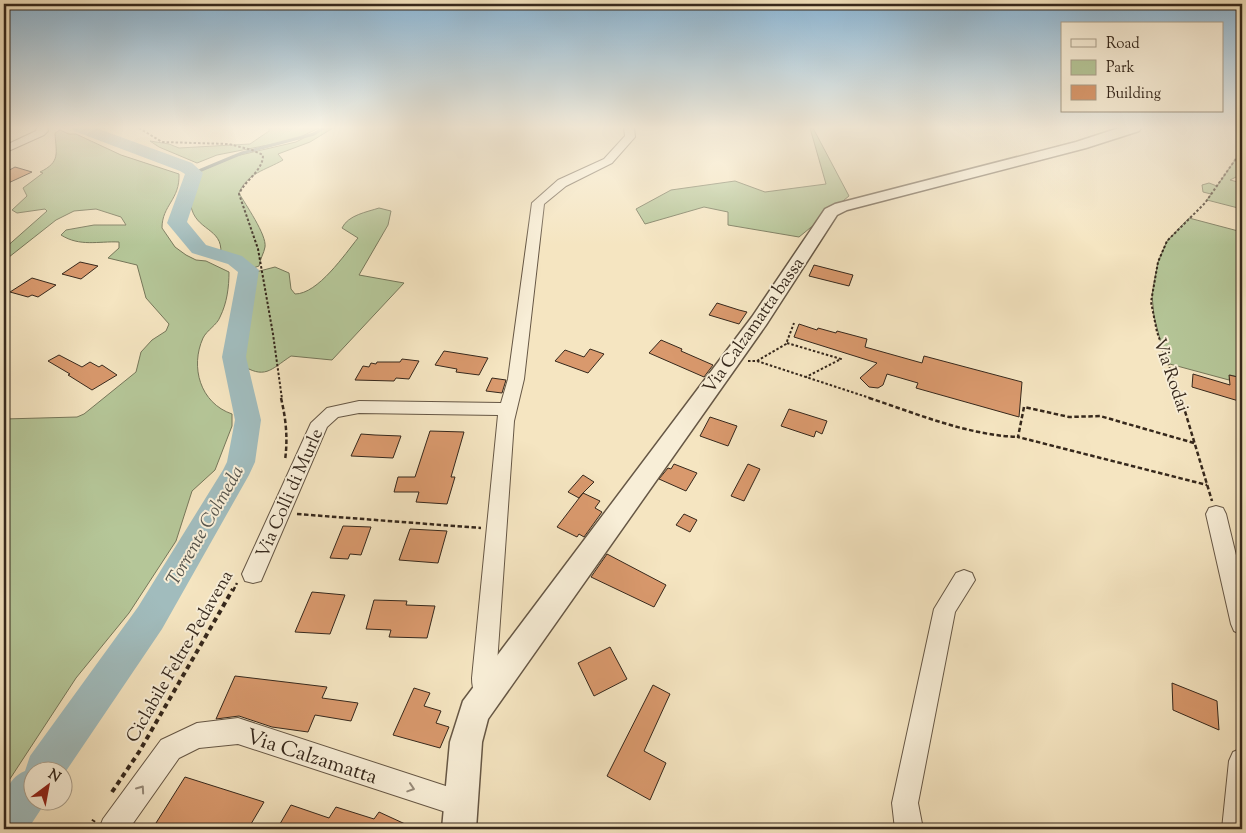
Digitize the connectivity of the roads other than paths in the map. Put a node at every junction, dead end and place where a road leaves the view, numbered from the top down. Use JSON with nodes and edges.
{"nodes":[{"id":1,"x":596,"y":167,"type":"edge"},
{"id":2,"x":996,"y":167,"type":"edge"},
{"id":3,"x":508,"y":409,"type":"junction"},
{"id":4,"x":1216,"y":514,"type":"road end"},
{"id":5,"x":246,"y":577,"type":"road end"},
{"id":6,"x":964,"y":580,"type":"dead end"},
{"id":7,"x":1242,"y":624,"type":"edge"},
{"id":8,"x":488,"y":691,"type":"junction"},
{"id":9,"x":1242,"y":761,"type":"edge"},
{"id":10,"x":460,"y":817,"type":"edge"},
{"id":11,"x":106,"y":822,"type":"edge"},
{"id":12,"x":909,"y":829,"type":"edge"},
{"id":13,"x":1236,"y":829,"type":"edge"}],
"edges":[{"from":1,"to":3,"type":"street"},
{"from":2,"to":8,"type":"street","name":"Via Calzamatta bassa"},
{"from":3,"to":5,"type":"street","name":"Via Colli di Murle"},
{"from":3,"to":8,"type":"street"},
{"from":4,"to":7,"type":"street"},
{"from":6,"to":12,"type":"street"},
{"from":8,"to":10,"type":"street","name":"Via Calzamatta"},
{"from":9,"to":13,"type":"street"},
{"from":11,"to":10,"type":"street","name":"Via Calzamatta","one_way":true}]}
